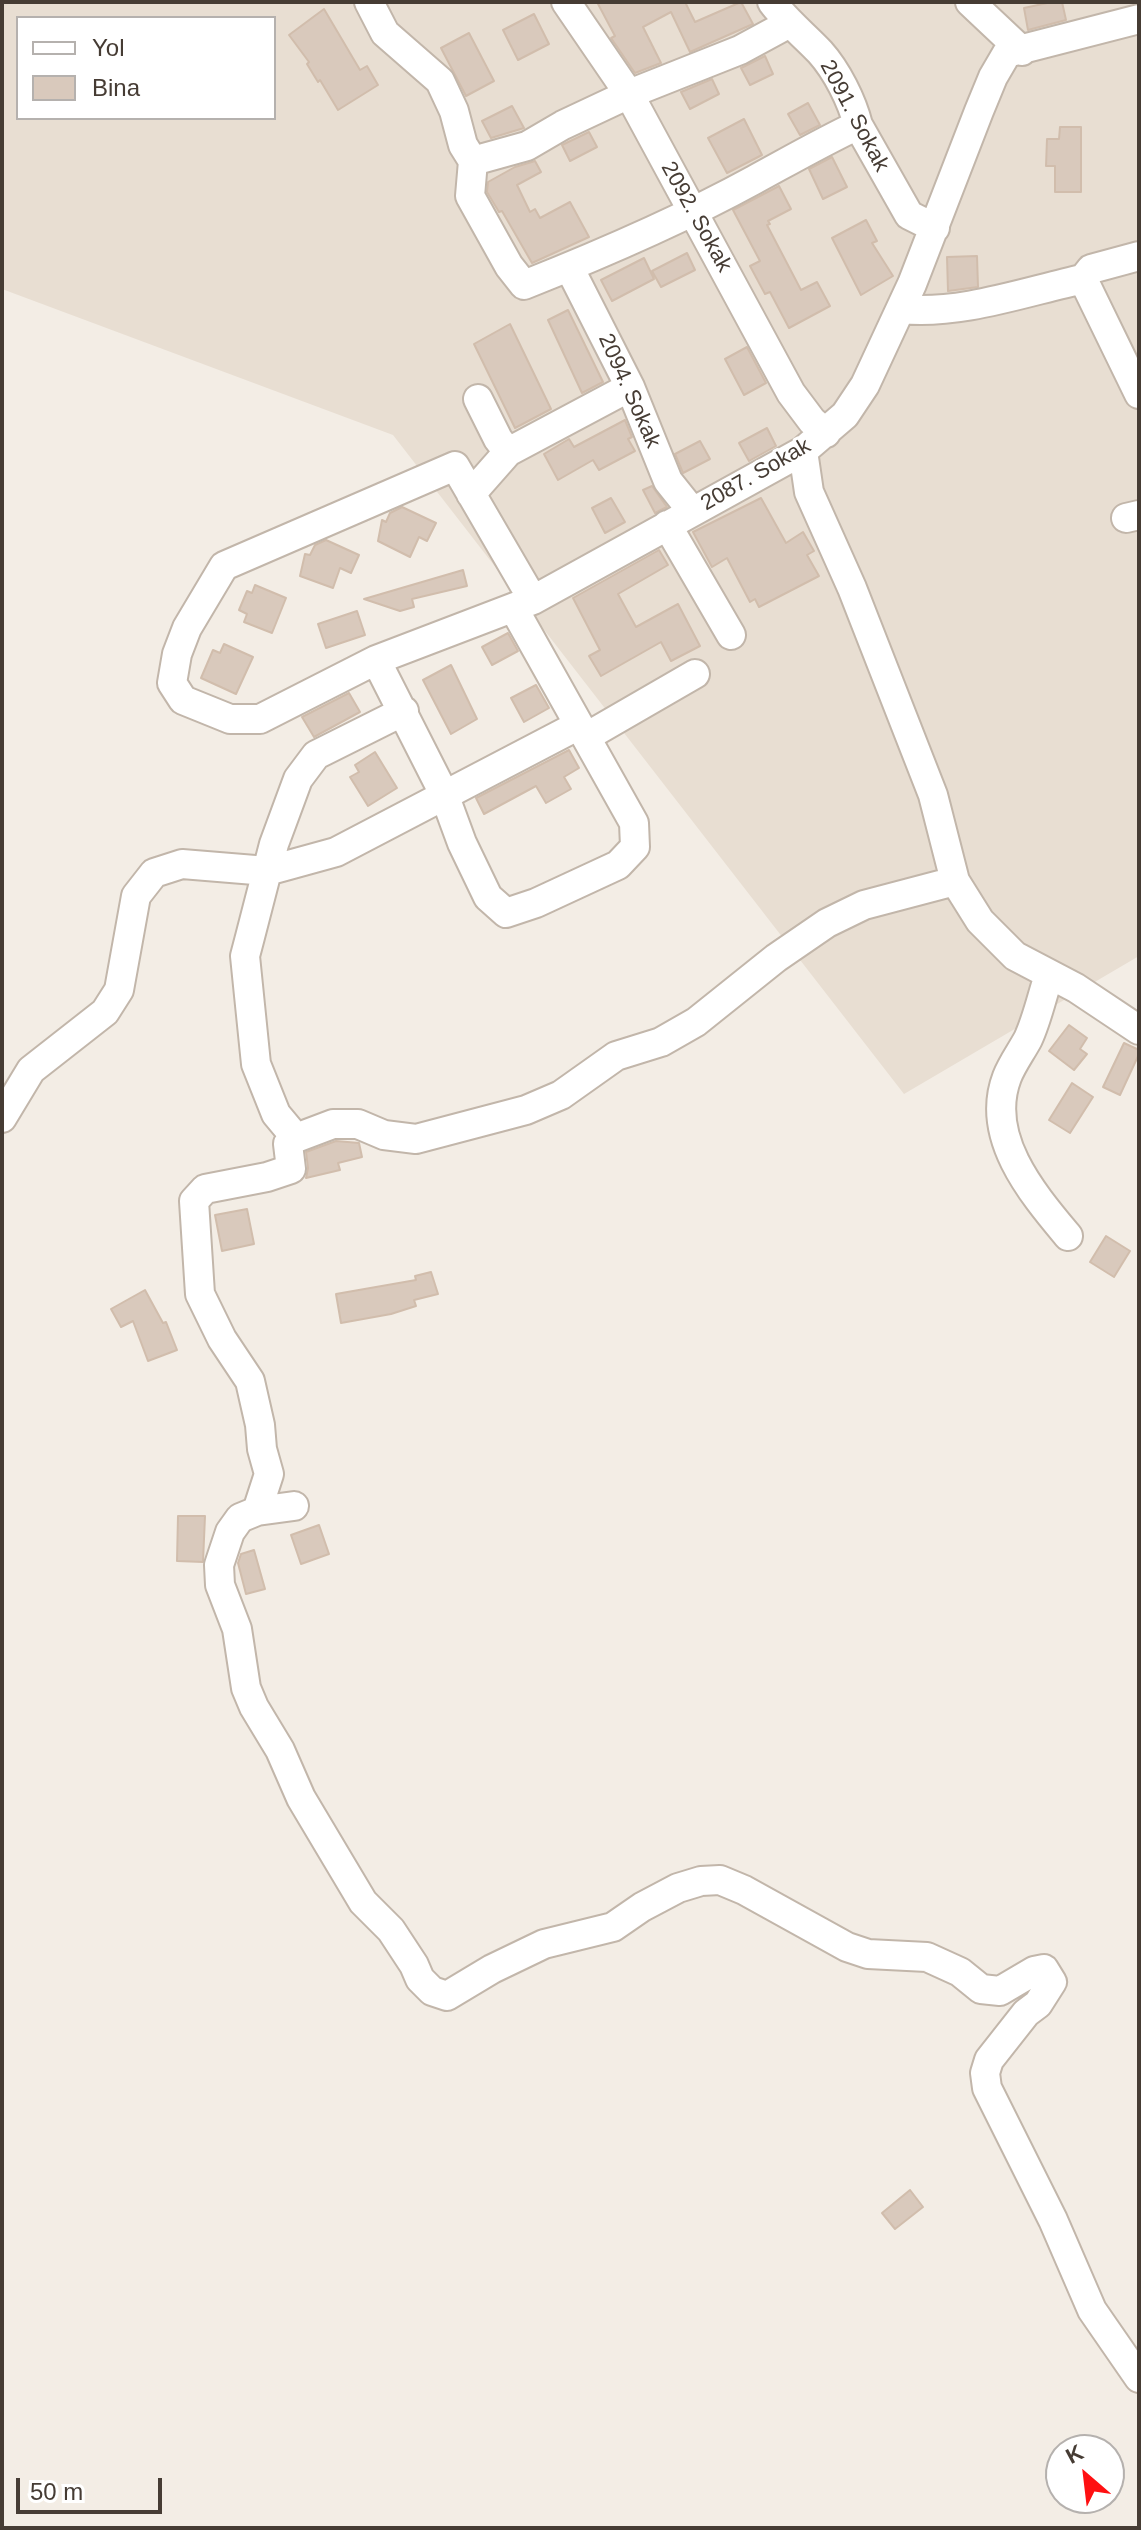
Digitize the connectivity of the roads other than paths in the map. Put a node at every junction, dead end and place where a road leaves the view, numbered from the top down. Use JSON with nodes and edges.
{"nodes":[{"id":1,"x":369,"y":2,"type":"edge"},
{"id":2,"x":566,"y":2,"type":"edge"},
{"id":3,"x":970,"y":2,"type":"edge"},
{"id":4,"x":780,"y":13,"type":"edge"},
{"id":5,"x":1139,"y":19,"type":"edge"},
{"id":6,"x":1022,"y":51,"type":"junction"},
{"id":7,"x":629,"y":94,"type":"junction"},
{"id":8,"x":858,"y":125,"type":"junction"},
{"id":9,"x":473,"y":161,"type":"junction"},
{"id":10,"x":692,"y":211,"type":"junction"},
{"id":11,"x":935,"y":228,"type":"junction"},
{"id":12,"x":1139,"y":256,"type":"edge"},
{"id":13,"x":569,"y":267,"type":"junction"},
{"id":14,"x":1083,"y":279,"type":"junction"},
{"id":15,"x":901,"y":309,"type":"junction"},
{"id":16,"x":630,"y":387,"type":"junction"},
{"id":17,"x":1139,"y":394,"type":"edge"},
{"id":18,"x":478,"y":399,"type":"dead end"},
{"id":19,"x":826,"y":433,"type":"junction"},
{"id":20,"x":803,"y":451,"type":"junction"},
{"id":21,"x":508,"y":452,"type":"junction"},
{"id":22,"x":471,"y":494,"type":"junction"},
{"id":23,"x":692,"y":511,"type":"junction"},
{"id":24,"x":667,"y":525,"type":"junction"},
{"id":25,"x":524,"y":604,"type":"junction"},
{"id":26,"x":731,"y":635,"type":"dead end"},
{"id":27,"x":376,"y":660,"type":"junction"},
{"id":28,"x":695,"y":674,"type":"dead end"},
{"id":29,"x":404,"y":711,"type":"junction"},
{"id":30,"x":583,"y":731,"type":"junction"},
{"id":31,"x":444,"y":794,"type":"junction"},
{"id":32,"x":267,"y":871,"type":"junction"},
{"id":33,"x":955,"y":881,"type":"junction"},
{"id":34,"x":1049,"y":975,"type":"junction"},
{"id":35,"x":1139,"y":1030,"type":"edge"},
{"id":36,"x":2,"y":1118,"type":"edge"},
{"id":37,"x":296,"y":1138,"type":"junction"},
{"id":38,"x":1068,"y":1236,"type":"dead end"},
{"id":39,"x":294,"y":1506,"type":"dead end"},
{"id":40,"x":257,"y":1511,"type":"junction"},
{"id":41,"x":1139,"y":2378,"type":"edge"}],
"edges":[{"from":1,"to":9,"type":"street"},
{"from":2,"to":7,"type":"street","name":"2092. Sokak"},
{"from":3,"to":6,"type":"street"},
{"from":4,"to":7,"type":"street"},
{"from":4,"to":8,"type":"street","name":"2091. Sokak"},
{"from":5,"to":6,"type":"street"},
{"from":6,"to":11,"type":"street","name":"2087. Sokak"},
{"from":7,"to":9,"type":"street"},
{"from":7,"to":10,"type":"street","name":"2092. Sokak"},
{"from":8,"to":10,"type":"street"},
{"from":8,"to":11,"type":"street","name":"2091. Sokak"},
{"from":9,"to":13,"type":"street"},
{"from":10,"to":13,"type":"street"},
{"from":10,"to":19,"type":"street","name":"2092. Sokak"},
{"from":11,"to":15,"type":"street","name":"2087. Sokak"},
{"from":12,"to":14,"type":"street"},
{"from":13,"to":16,"type":"street","name":"2094. Sokak"},
{"from":14,"to":15,"type":"street"},
{"from":14,"to":17,"type":"street"},
{"from":15,"to":19,"type":"street","name":"2087. Sokak"},
{"from":16,"to":21,"type":"street"},
{"from":16,"to":23,"type":"street","name":"2094. Sokak"},
{"from":18,"to":21,"type":"street"},
{"from":19,"to":20,"type":"street","name":"2087. Sokak"},
{"from":20,"to":23,"type":"street","name":"2087. Sokak"},
{"from":20,"to":33,"type":"street"},
{"from":21,"to":22,"type":"street"},
{"from":22,"to":25,"type":"street"},
{"from":22,"to":27,"type":"street","name":"2087. Sokak"},
{"from":23,"to":24,"type":"street","name":"2087. Sokak"},
{"from":24,"to":25,"type":"street","name":"2087. Sokak"},
{"from":24,"to":26,"type":"street"},
{"from":25,"to":27,"type":"street","name":"2087. Sokak"},
{"from":25,"to":30,"type":"street"},
{"from":27,"to":29,"type":"street"},
{"from":28,"to":30,"type":"street"},
{"from":29,"to":31,"type":"street"},
{"from":29,"to":32,"type":"street"},
{"from":30,"to":31,"type":"street"},
{"from":30,"to":31,"type":"street"},
{"from":31,"to":32,"type":"street"},
{"from":32,"to":36,"type":"street"},
{"from":32,"to":37,"type":"street"},
{"from":33,"to":34,"type":"street"},
{"from":33,"to":37,"type":"street"},
{"from":34,"to":35,"type":"street"},
{"from":34,"to":38,"type":"street"},
{"from":37,"to":40,"type":"street"},
{"from":39,"to":40,"type":"street"},
{"from":40,"to":41,"type":"street"}]}
